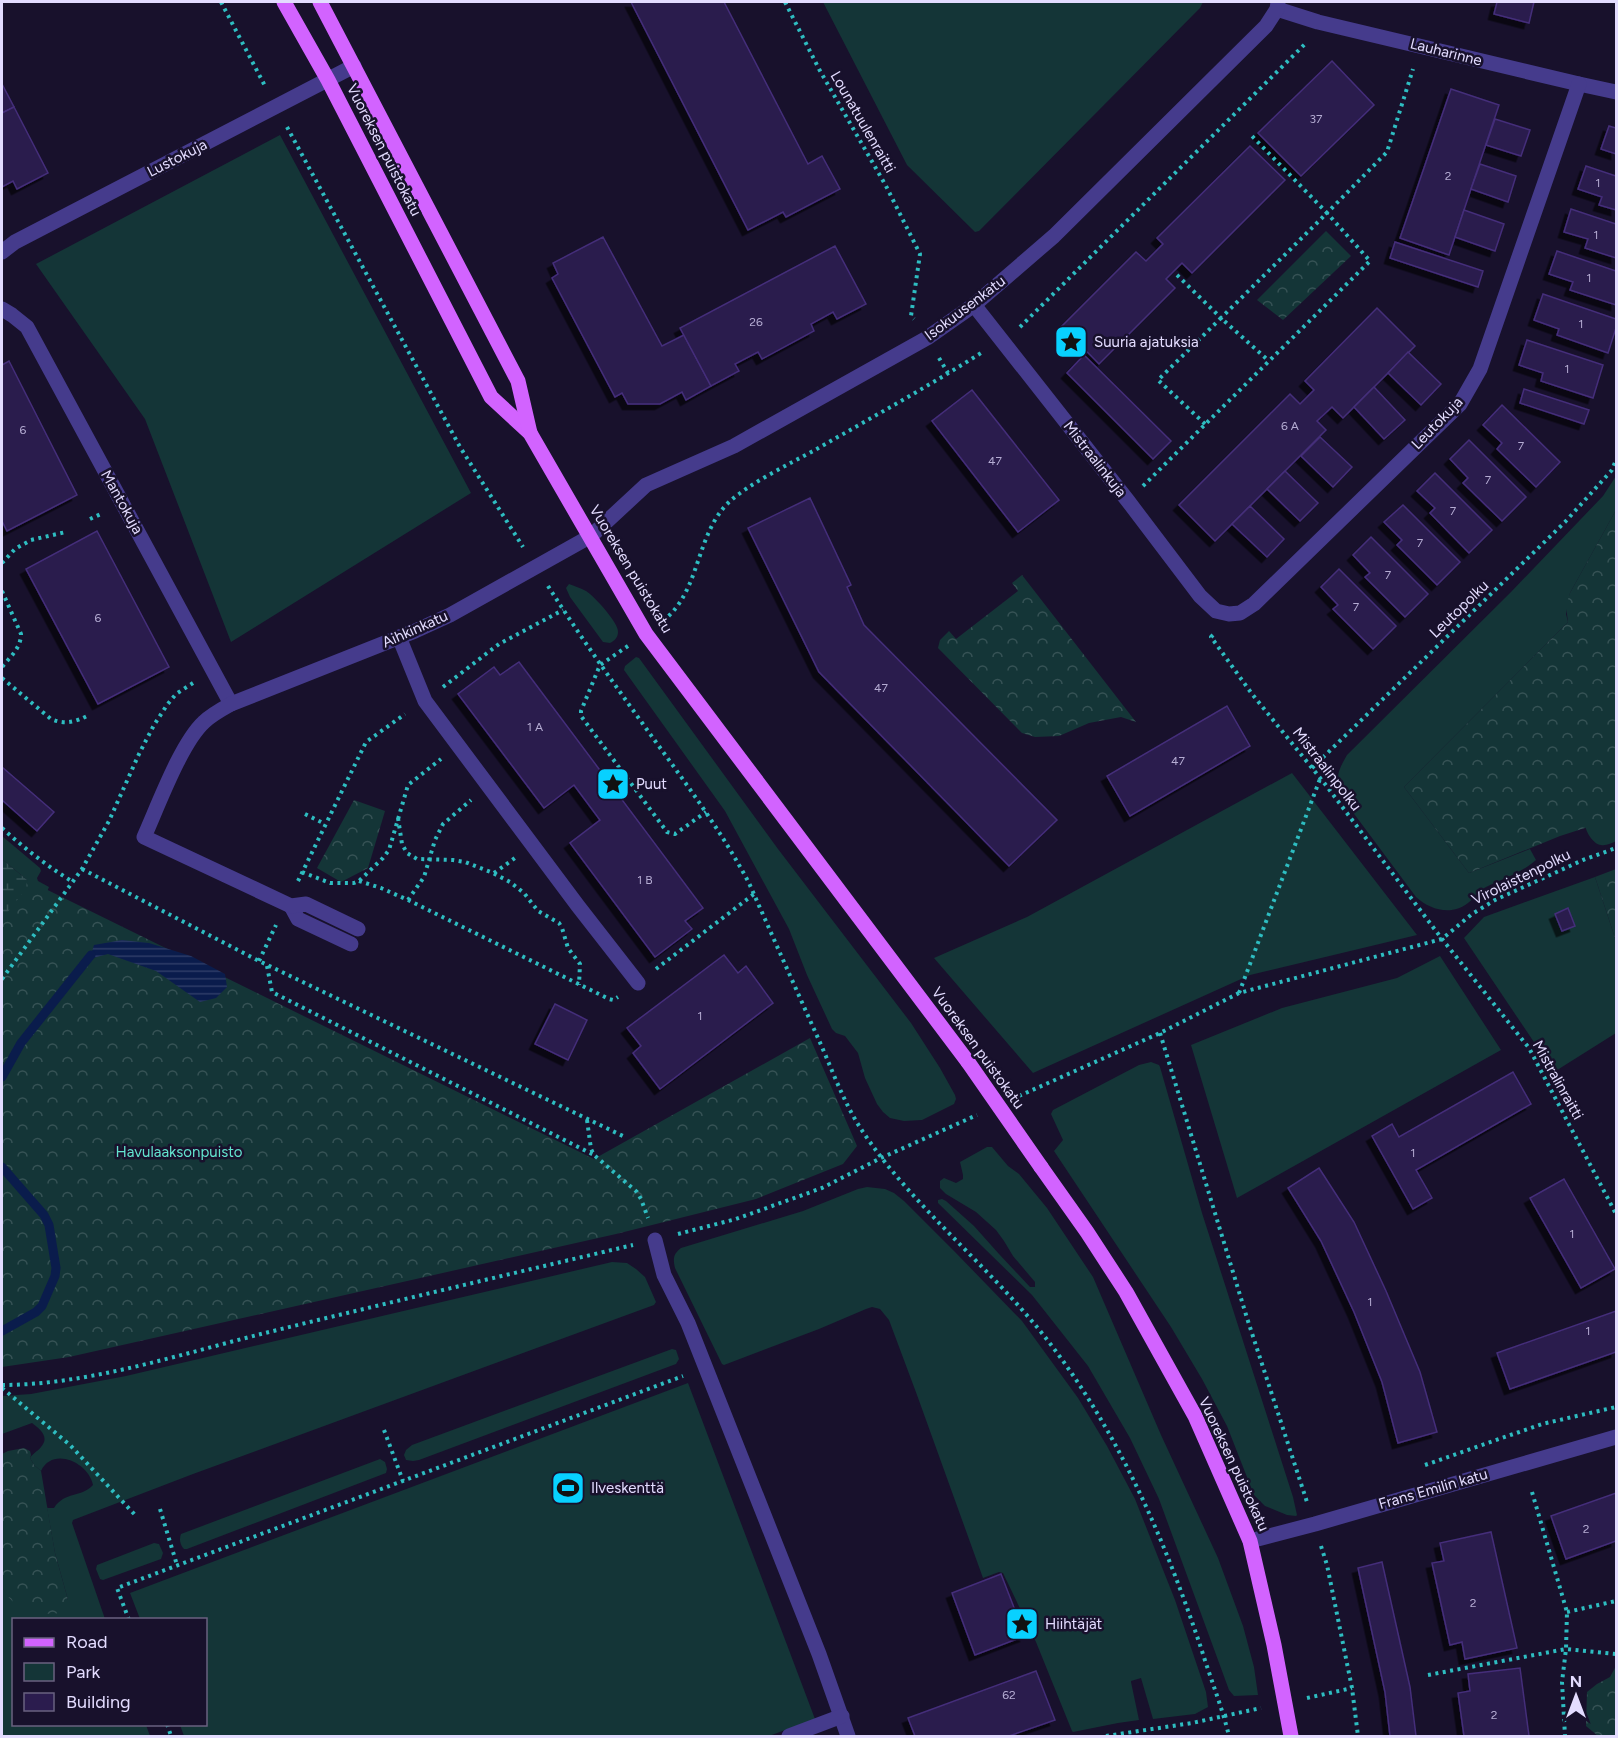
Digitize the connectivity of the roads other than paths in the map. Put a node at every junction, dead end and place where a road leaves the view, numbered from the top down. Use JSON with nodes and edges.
{"nodes":[{"id":1,"x":284,"y":2,"type":"edge"},
{"id":2,"x":320,"y":2,"type":"edge"},
{"id":3,"x":1277,"y":5,"type":"edge"},
{"id":4,"x":354,"y":66,"type":"junction"},
{"id":5,"x":327,"y":80,"type":"junction"},
{"id":6,"x":1579,"y":84,"type":"junction"},
{"id":7,"x":1617,"y":92,"type":"edge"},
{"id":8,"x":2,"y":252,"type":"edge"},
{"id":9,"x":974,"y":305,"type":"junction"},
{"id":10,"x":2,"y":309,"type":"edge"},
{"id":11,"x":530,"y":433,"type":"junction"},
{"id":12,"x":591,"y":536,"type":"junction"},
{"id":13,"x":1223,"y":612,"type":"joint"},
{"id":14,"x":399,"y":637,"type":"junction"},
{"id":15,"x":231,"y":704,"type":"junction"},
{"id":16,"x":289,"y":905,"type":"junction"},
{"id":17,"x":358,"y":929,"type":"dead end"},
{"id":18,"x":351,"y":944,"type":"dead end"},
{"id":19,"x":638,"y":983,"type":"road end"},
{"id":20,"x":655,"y":1240,"type":"road end"},
{"id":21,"x":1617,"y":1437,"type":"edge"},
{"id":22,"x":1250,"y":1541,"type":"junction"},
{"id":23,"x":842,"y":1716,"type":"junction"},
{"id":24,"x":789,"y":1737,"type":"edge"},
{"id":25,"x":848,"y":1737,"type":"edge"},
{"id":26,"x":1291,"y":1737,"type":"edge"}],
"edges":[{"from":1,"to":5,"type":"main road","name":"Vuoreksen puistokatu"},
{"from":2,"to":4,"type":"main road","name":"Vuoreksen puistokatu"},
{"from":3,"to":6,"type":"street","name":"Lauharinne"},
{"from":3,"to":9,"type":"street","name":"Isokuusenkatu"},
{"from":4,"to":5,"type":"street","name":"Lustokuja"},
{"from":4,"to":11,"type":"main road","name":"Vuoreksen puistokatu"},
{"from":5,"to":8,"type":"street","name":"Lustokuja"},
{"from":5,"to":11,"type":"main road","name":"Vuoreksen puistokatu"},
{"from":6,"to":7,"type":"street","name":"Lauharinne"},
{"from":6,"to":13,"type":"street","name":"Leutokuja"},
{"from":9,"to":12,"type":"street","name":"Isokuusenkatu"},
{"from":9,"to":13,"type":"street","name":"Mistraalinkuja"},
{"from":10,"to":15,"type":"street","name":"Mantokuja"},
{"from":11,"to":12,"type":"main road","name":"Vuoreksen puistokatu"},
{"from":12,"to":14,"type":"street","name":"Aihkinkatu"},
{"from":12,"to":22,"type":"main road","name":"Vuoreksen puistokatu","bridge":true},
{"from":14,"to":15,"type":"street","name":"Aihkinkatu"},
{"from":14,"to":19,"type":"street"},
{"from":15,"to":16,"type":"street","name":"Aihkinkatu"},
{"from":16,"to":17,"type":"street"},
{"from":16,"to":18,"type":"street"},
{"from":20,"to":23,"type":"street"},
{"from":21,"to":22,"type":"street","name":"Frans Emilin katu"},
{"from":22,"to":26,"type":"main road","name":"Vuoreksen puistokatu"},
{"from":23,"to":24,"type":"street"},
{"from":23,"to":25,"type":"street"}]}
